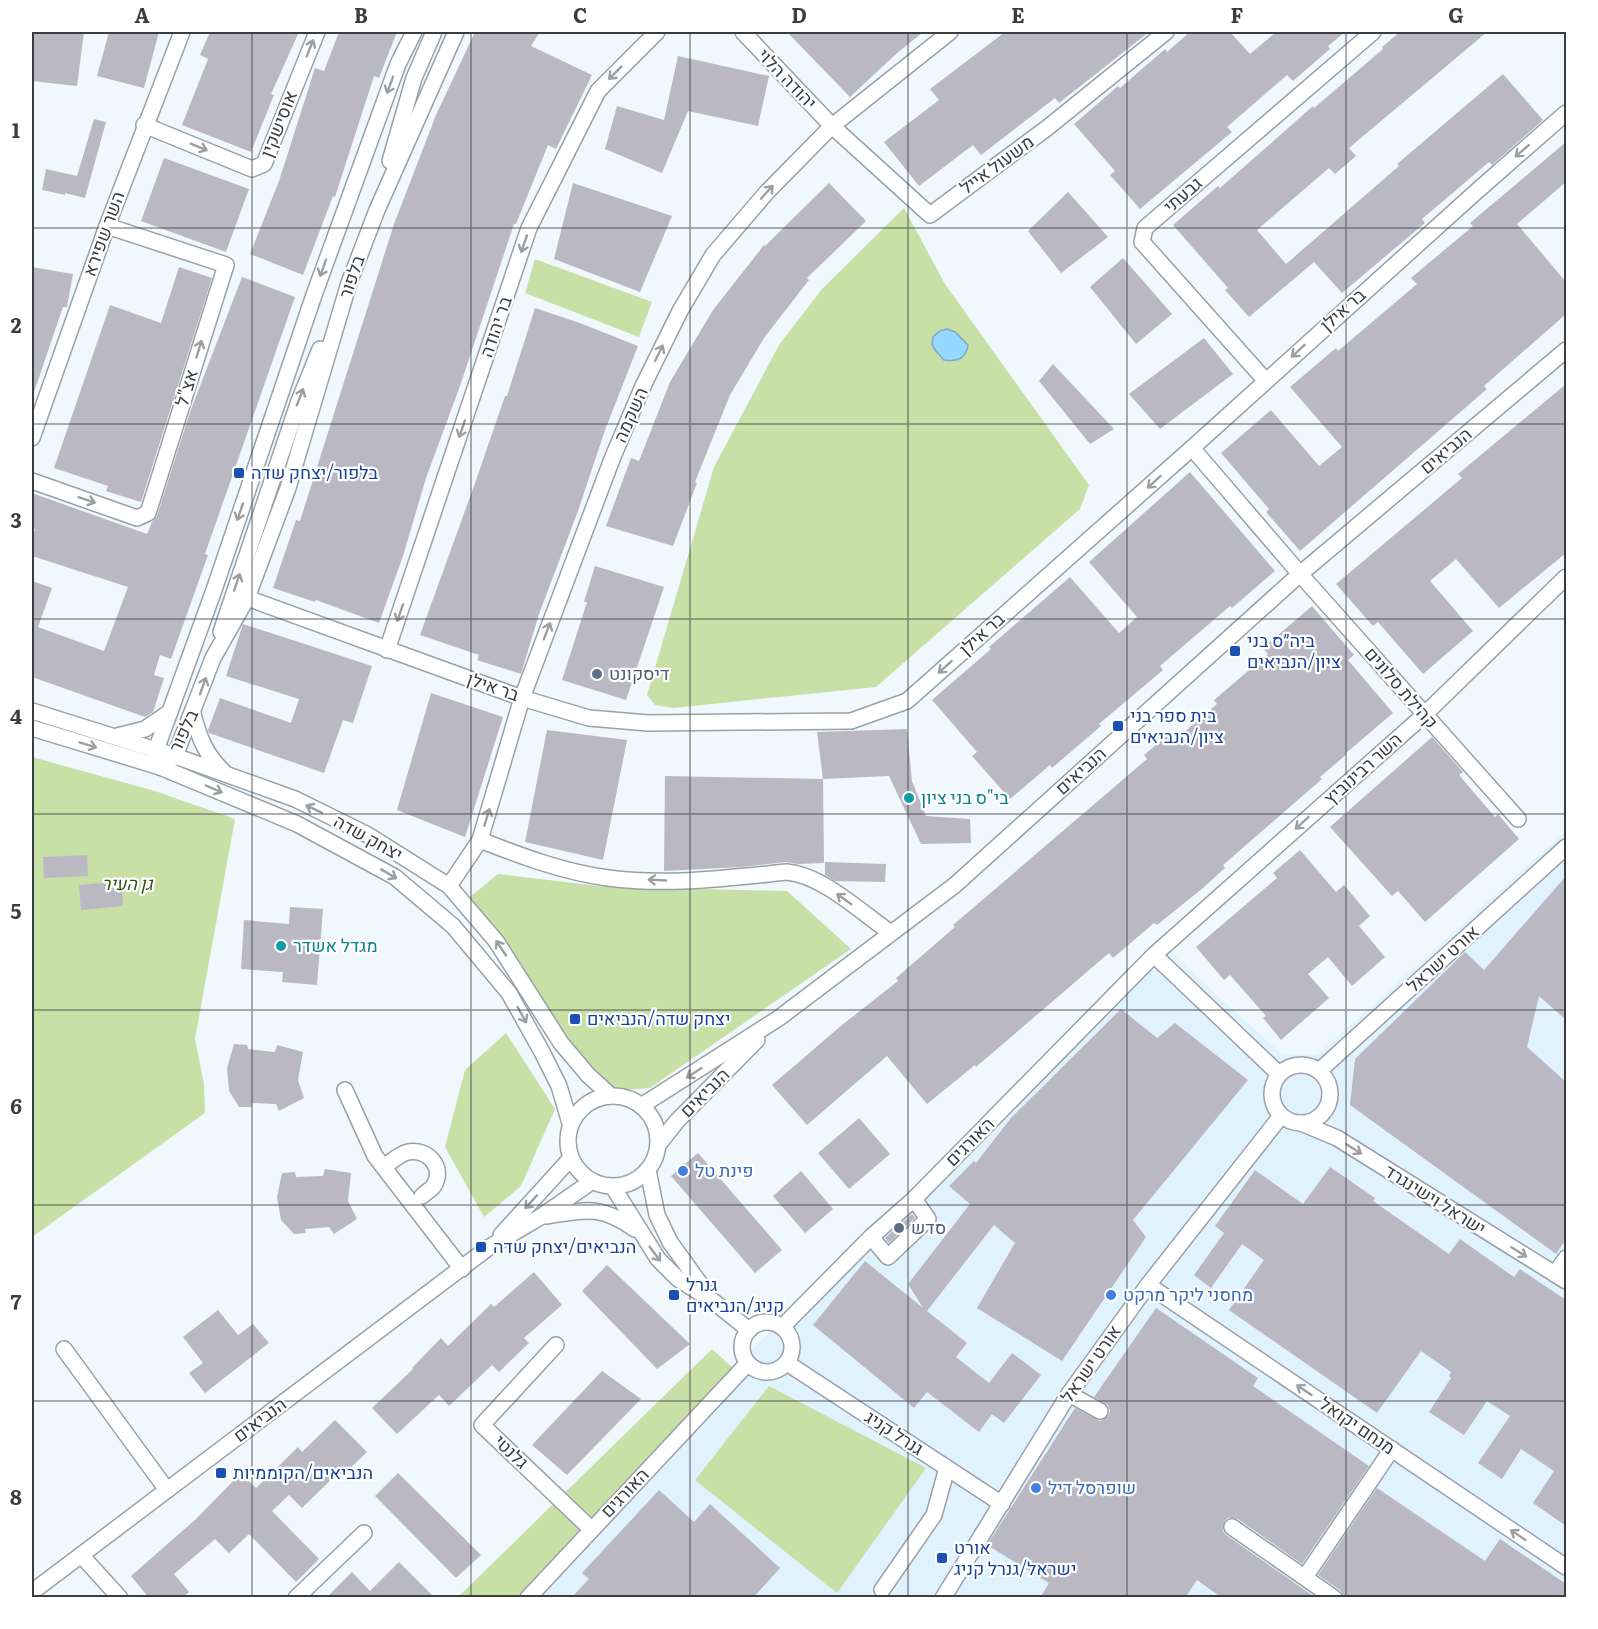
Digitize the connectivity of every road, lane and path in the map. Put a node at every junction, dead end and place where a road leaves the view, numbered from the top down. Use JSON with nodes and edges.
{"nodes":[{"id":1,"x":182,"y":32,"type":"edge"},
{"id":2,"x":317,"y":32,"type":"edge"},
{"id":3,"x":414,"y":32,"type":"edge"},
{"id":4,"x":434,"y":32,"type":"edge"},
{"id":5,"x":456,"y":32,"type":"edge"},
{"id":6,"x":657,"y":32,"type":"edge"},
{"id":7,"x":742,"y":32,"type":"edge"},
{"id":8,"x":950,"y":32,"type":"edge"},
{"id":9,"x":1166,"y":32,"type":"edge"},
{"id":10,"x":1373,"y":32,"type":"edge"},
{"id":11,"x":1566,"y":113,"type":"edge"},
{"id":12,"x":144,"y":126,"type":"junction"},
{"id":13,"x":832,"y":126,"type":"junction"},
{"id":14,"x":377,"y":210,"type":"junction"},
{"id":15,"x":107,"y":226,"type":"junction"},
{"id":16,"x":348,"y":283,"type":"junction"},
{"id":17,"x":1566,"y":350,"type":"edge"},
{"id":18,"x":1265,"y":380,"type":"junction"},
{"id":19,"x":32,"y":438,"type":"edge"},
{"id":20,"x":1192,"y":448,"type":"junction"},
{"id":21,"x":32,"y":481,"type":"edge"},
{"id":22,"x":1300,"y":574,"type":"junction"},
{"id":23,"x":1566,"y":577,"type":"edge"},
{"id":24,"x":247,"y":598,"type":"junction"},
{"id":25,"x":387,"y":650,"type":"junction"},
{"id":26,"x":213,"y":658,"type":"junction"},
{"id":27,"x":522,"y":698,"type":"junction"},
{"id":28,"x":32,"y":711,"type":"edge"},
{"id":29,"x":170,"y":712,"type":"junction"},
{"id":30,"x":193,"y":714,"type":"junction"},
{"id":31,"x":1424,"y":715,"type":"junction"},
{"id":32,"x":32,"y":728,"type":"edge"},
{"id":33,"x":115,"y":737,"type":"junction"},
{"id":34,"x":156,"y":750,"type":"junction"},
{"id":35,"x":175,"y":756,"type":"junction"},
{"id":36,"x":160,"y":766,"type":"junction"},
{"id":37,"x":225,"y":773,"type":"junction"},
{"id":38,"x":1518,"y":819,"type":"dead end"},
{"id":39,"x":480,"y":840,"type":"junction"},
{"id":40,"x":1566,"y":847,"type":"edge"},
{"id":41,"x":449,"y":886,"type":"junction"},
{"id":42,"x":891,"y":933,"type":"junction"},
{"id":43,"x":1154,"y":955,"type":"junction"},
{"id":44,"x":778,"y":1018,"type":"junction"},
{"id":45,"x":1319,"y":1071,"type":"junction"},
{"id":46,"x":1279,"y":1074,"type":"junction"},
{"id":47,"x":345,"y":1090,"type":"dead end"},
{"id":48,"x":610,"y":1096,"type":"junction"},
{"id":49,"x":641,"y":1106,"type":"junction"},
{"id":50,"x":1281,"y":1116,"type":"junction"},
{"id":51,"x":1301,"y":1123,"type":"junction"},
{"id":52,"x":570,"y":1124,"type":"junction"},
{"id":53,"x":658,"y":1144,"type":"junction"},
{"id":54,"x":570,"y":1159,"type":"junction"},
{"id":55,"x":384,"y":1167,"type":"junction"},
{"id":56,"x":648,"y":1170,"type":"junction"},
{"id":57,"x":591,"y":1182,"type":"junction"},
{"id":58,"x":613,"y":1187,"type":"junction"},
{"id":59,"x":422,"y":1196,"type":"dead end"},
{"id":60,"x":914,"y":1199,"type":"junction"},
{"id":61,"x":542,"y":1216,"type":"junction"},
{"id":62,"x":640,"y":1233,"type":"junction"},
{"id":63,"x":871,"y":1237,"type":"junction"},
{"id":64,"x":488,"y":1248,"type":"junction"},
{"id":65,"x":1566,"y":1258,"type":"edge"},
{"id":66,"x":462,"y":1269,"type":"junction"},
{"id":67,"x":1561,"y":1278,"type":"edge"},
{"id":68,"x":1148,"y":1285,"type":"junction"},
{"id":69,"x":713,"y":1301,"type":"junction"},
{"id":70,"x":782,"y":1327,"type":"junction"},
{"id":71,"x":748,"y":1330,"type":"junction"},
{"id":72,"x":556,"y":1345,"type":"dead end"},
{"id":73,"x":64,"y":1349,"type":"dead end"},
{"id":74,"x":748,"y":1363,"type":"junction"},
{"id":75,"x":787,"y":1363,"type":"junction"},
{"id":76,"x":1069,"y":1394,"type":"junction"},
{"id":77,"x":1100,"y":1411,"type":"dead end"},
{"id":78,"x":1392,"y":1449,"type":"junction"},
{"id":79,"x":947,"y":1468,"type":"junction"},
{"id":80,"x":167,"y":1490,"type":"junction"},
{"id":81,"x":1002,"y":1504,"type":"junction"},
{"id":82,"x":1232,"y":1527,"type":"dead end"},
{"id":83,"x":591,"y":1529,"type":"junction"},
{"id":84,"x":364,"y":1533,"type":"dead end"},
{"id":85,"x":81,"y":1555,"type":"junction"},
{"id":86,"x":1565,"y":1563,"type":"edge"},
{"id":87,"x":32,"y":1572,"type":"edge"},
{"id":88,"x":1305,"y":1577,"type":"junction"},
{"id":89,"x":37,"y":1588,"type":"edge"},
{"id":90,"x":882,"y":1590,"type":"dead end"},
{"id":91,"x":120,"y":1598,"type":"edge"},
{"id":92,"x":296,"y":1598,"type":"edge"},
{"id":93,"x":528,"y":1598,"type":"edge"},
{"id":94,"x":943,"y":1598,"type":"edge"},
{"id":95,"x":1335,"y":1598,"type":"edge"}],
"edges":[{"from":1,"to":12,"type":"street","name":"השר שפירא"},
{"from":12,"to":2,"type":"street","name":"אוסישקין","one_way":true},
{"from":3,"to":29,"type":"street","name":"בלפור","one_way":true},
{"from":4,"to":14,"type":"street"},
{"from":5,"to":14,"type":"street","name":"בלפור"},
{"from":6,"to":25,"type":"street","name":"בר יהודה","one_way":true},
{"from":7,"to":13,"type":"street","name":"יהודה הלוי"},
{"from":8,"to":13,"type":"street","name":"השקמה"},
{"from":9,"to":13,"type":"street","name":"משעול אייל"},
{"from":10,"to":18,"type":"street","name":"גבעתי"},
{"from":11,"to":18,"type":"street","name":"בר אילן","one_way":true},
{"from":12,"to":15,"type":"street","name":"השר שפירא"},
{"from":27,"to":13,"type":"street","name":"השקמה","one_way":true},
{"from":14,"to":16,"type":"street","name":"בלפור"},
{"from":15,"to":19,"type":"street","name":"השר שפירא"},
{"from":21,"to":15,"type":"street","name":"אצ\"ל","one_way":true},
{"from":16,"to":24,"type":"street","name":"בלפור"},
{"from":26,"to":16,"type":"street","one_way":true},
{"from":17,"to":22,"type":"street","name":"הנביאים"},
{"from":18,"to":20,"type":"street","name":"בר אילן"},
{"from":20,"to":22,"type":"street","name":"קהילת סלונים"},
{"from":20,"to":27,"type":"street","name":"בר אילן","one_way":true},
{"from":22,"to":31,"type":"street","name":"קהילת סלונים"},
{"from":22,"to":42,"type":"street","name":"הנביאים"},
{"from":23,"to":31,"type":"street","name":"השר רבינוביץ"},
{"from":24,"to":25,"type":"street","name":"בר אילן"},
{"from":24,"to":26,"type":"street","name":"בלפור"},
{"from":25,"to":27,"type":"street","name":"בר אילן"},
{"from":30,"to":26,"type":"street","name":"בלפור","one_way":true},
{"from":39,"to":27,"type":"street","name":"השקמה","one_way":true},
{"from":28,"to":33,"type":"street","name":"יצחק שדה"},
{"from":29,"to":33,"type":"street"},
{"from":29,"to":34,"type":"street","name":"בלפור"},
{"from":30,"to":35,"type":"street","name":"בלפור"},
{"from":30,"to":37,"type":"street"},
{"from":31,"to":38,"type":"street","name":"קהילת סלונים"},
{"from":31,"to":43,"type":"street","name":"השר רבינוביץ","one_way":true},
{"from":32,"to":36,"type":"street","name":"יצחק שדה","one_way":true},
{"from":33,"to":34,"type":"street","name":"יצחק שדה"},
{"from":34,"to":35,"type":"street","name":"יצחק שדה"},
{"from":34,"to":36,"type":"street","name":"בלפור"},
{"from":35,"to":36,"type":"street","name":"בלפור"},
{"from":35,"to":37,"type":"street","name":"יצחק שדה"},
{"from":36,"to":52,"type":"street","name":"יצחק שדה","one_way":true},
{"from":41,"to":37,"type":"street","name":"יצחק שדה","one_way":true},
{"from":39,"to":41,"type":"street","name":"השקמה"},
{"from":42,"to":39,"type":"street","one_way":true},
{"from":40,"to":45,"type":"street","name":"אורט ישראל"},
{"from":48,"to":41,"type":"street","name":"יצחק שדה","one_way":true},
{"from":42,"to":44,"type":"street","name":"הנביאים"},
{"from":43,"to":46,"type":"street"},
{"from":43,"to":60,"type":"street","name":"האורגים"},
{"from":44,"to":49,"type":"street","name":"הנביאים","one_way":true},
{"from":44,"to":53,"type":"street","name":"הנביאים"},
{"from":45,"to":46,"type":"street"},
{"from":45,"to":51,"type":"street"},
{"from":46,"to":50,"type":"street"},
{"from":47,"to":55,"type":"street"},
{"from":48,"to":49,"type":"street"},
{"from":48,"to":52,"type":"street"},
{"from":49,"to":53,"type":"street"},
{"from":50,"to":51,"type":"street"},
{"from":50,"to":68,"type":"street","name":"אורט ישראל"},
{"from":51,"to":67,"type":"street","name":"ישראל וישינגרד","one_way":true},
{"from":52,"to":54,"type":"street"},
{"from":53,"to":56,"type":"street"},
{"from":54,"to":57,"type":"street"},
{"from":54,"to":64,"type":"street","name":"הנביאים","one_way":true},
{"from":55,"to":59,"type":"street"},
{"from":55,"to":66,"type":"street"},
{"from":56,"to":58,"type":"street"},
{"from":56,"to":69,"type":"street"},
{"from":57,"to":58,"type":"street"},
{"from":57,"to":61,"type":"street","name":"הנביאים"},
{"from":58,"to":62,"type":"street"},
{"from":60,"to":63,"type":"street","name":"האורגים"},
{"from":60,"to":63,"type":"street"},
{"from":61,"to":62,"type":"street"},
{"from":61,"to":64,"type":"street","name":"הנביאים"},
{"from":62,"to":69,"type":"street","one_way":true},
{"from":63,"to":70,"type":"street","name":"האורגים"},
{"from":64,"to":66,"type":"street","name":"הנביאים"},
{"from":65,"to":67,"type":"street"},
{"from":66,"to":80,"type":"street","name":"הנביאים"},
{"from":68,"to":76,"type":"street","name":"אורט ישראל"},
{"from":78,"to":68,"type":"street","name":"מנחם יקואל","one_way":true},
{"from":69,"to":71,"type":"street"},
{"from":70,"to":71,"type":"street"},
{"from":70,"to":75,"type":"street"},
{"from":71,"to":74,"type":"street"},
{"from":72,"to":83,"type":"street","name":"גלנטי"},
{"from":73,"to":80,"type":"street"},
{"from":74,"to":75,"type":"street"},
{"from":74,"to":83,"type":"street","name":"האורגים"},
{"from":75,"to":79,"type":"street","name":"גנרל קניג"},
{"from":76,"to":77,"type":"street"},
{"from":76,"to":81,"type":"street","name":"אורט ישראל"},
{"from":86,"to":78,"type":"street","name":"מנחם יקואל","one_way":true},
{"from":78,"to":88,"type":"street"},
{"from":79,"to":81,"type":"street","name":"גנרל קניג"},
{"from":79,"to":90,"type":"street"},
{"from":80,"to":85,"type":"street","name":"הנביאים"},
{"from":81,"to":94,"type":"street","name":"אורט ישראל"},
{"from":82,"to":88,"type":"street"},
{"from":83,"to":93,"type":"street","name":"האורגים"},
{"from":84,"to":92,"type":"street"},
{"from":85,"to":89,"type":"street","name":"הנביאים"},
{"from":85,"to":91,"type":"street"},
{"from":87,"to":89,"type":"street"},
{"from":88,"to":95,"type":"street"}]}
